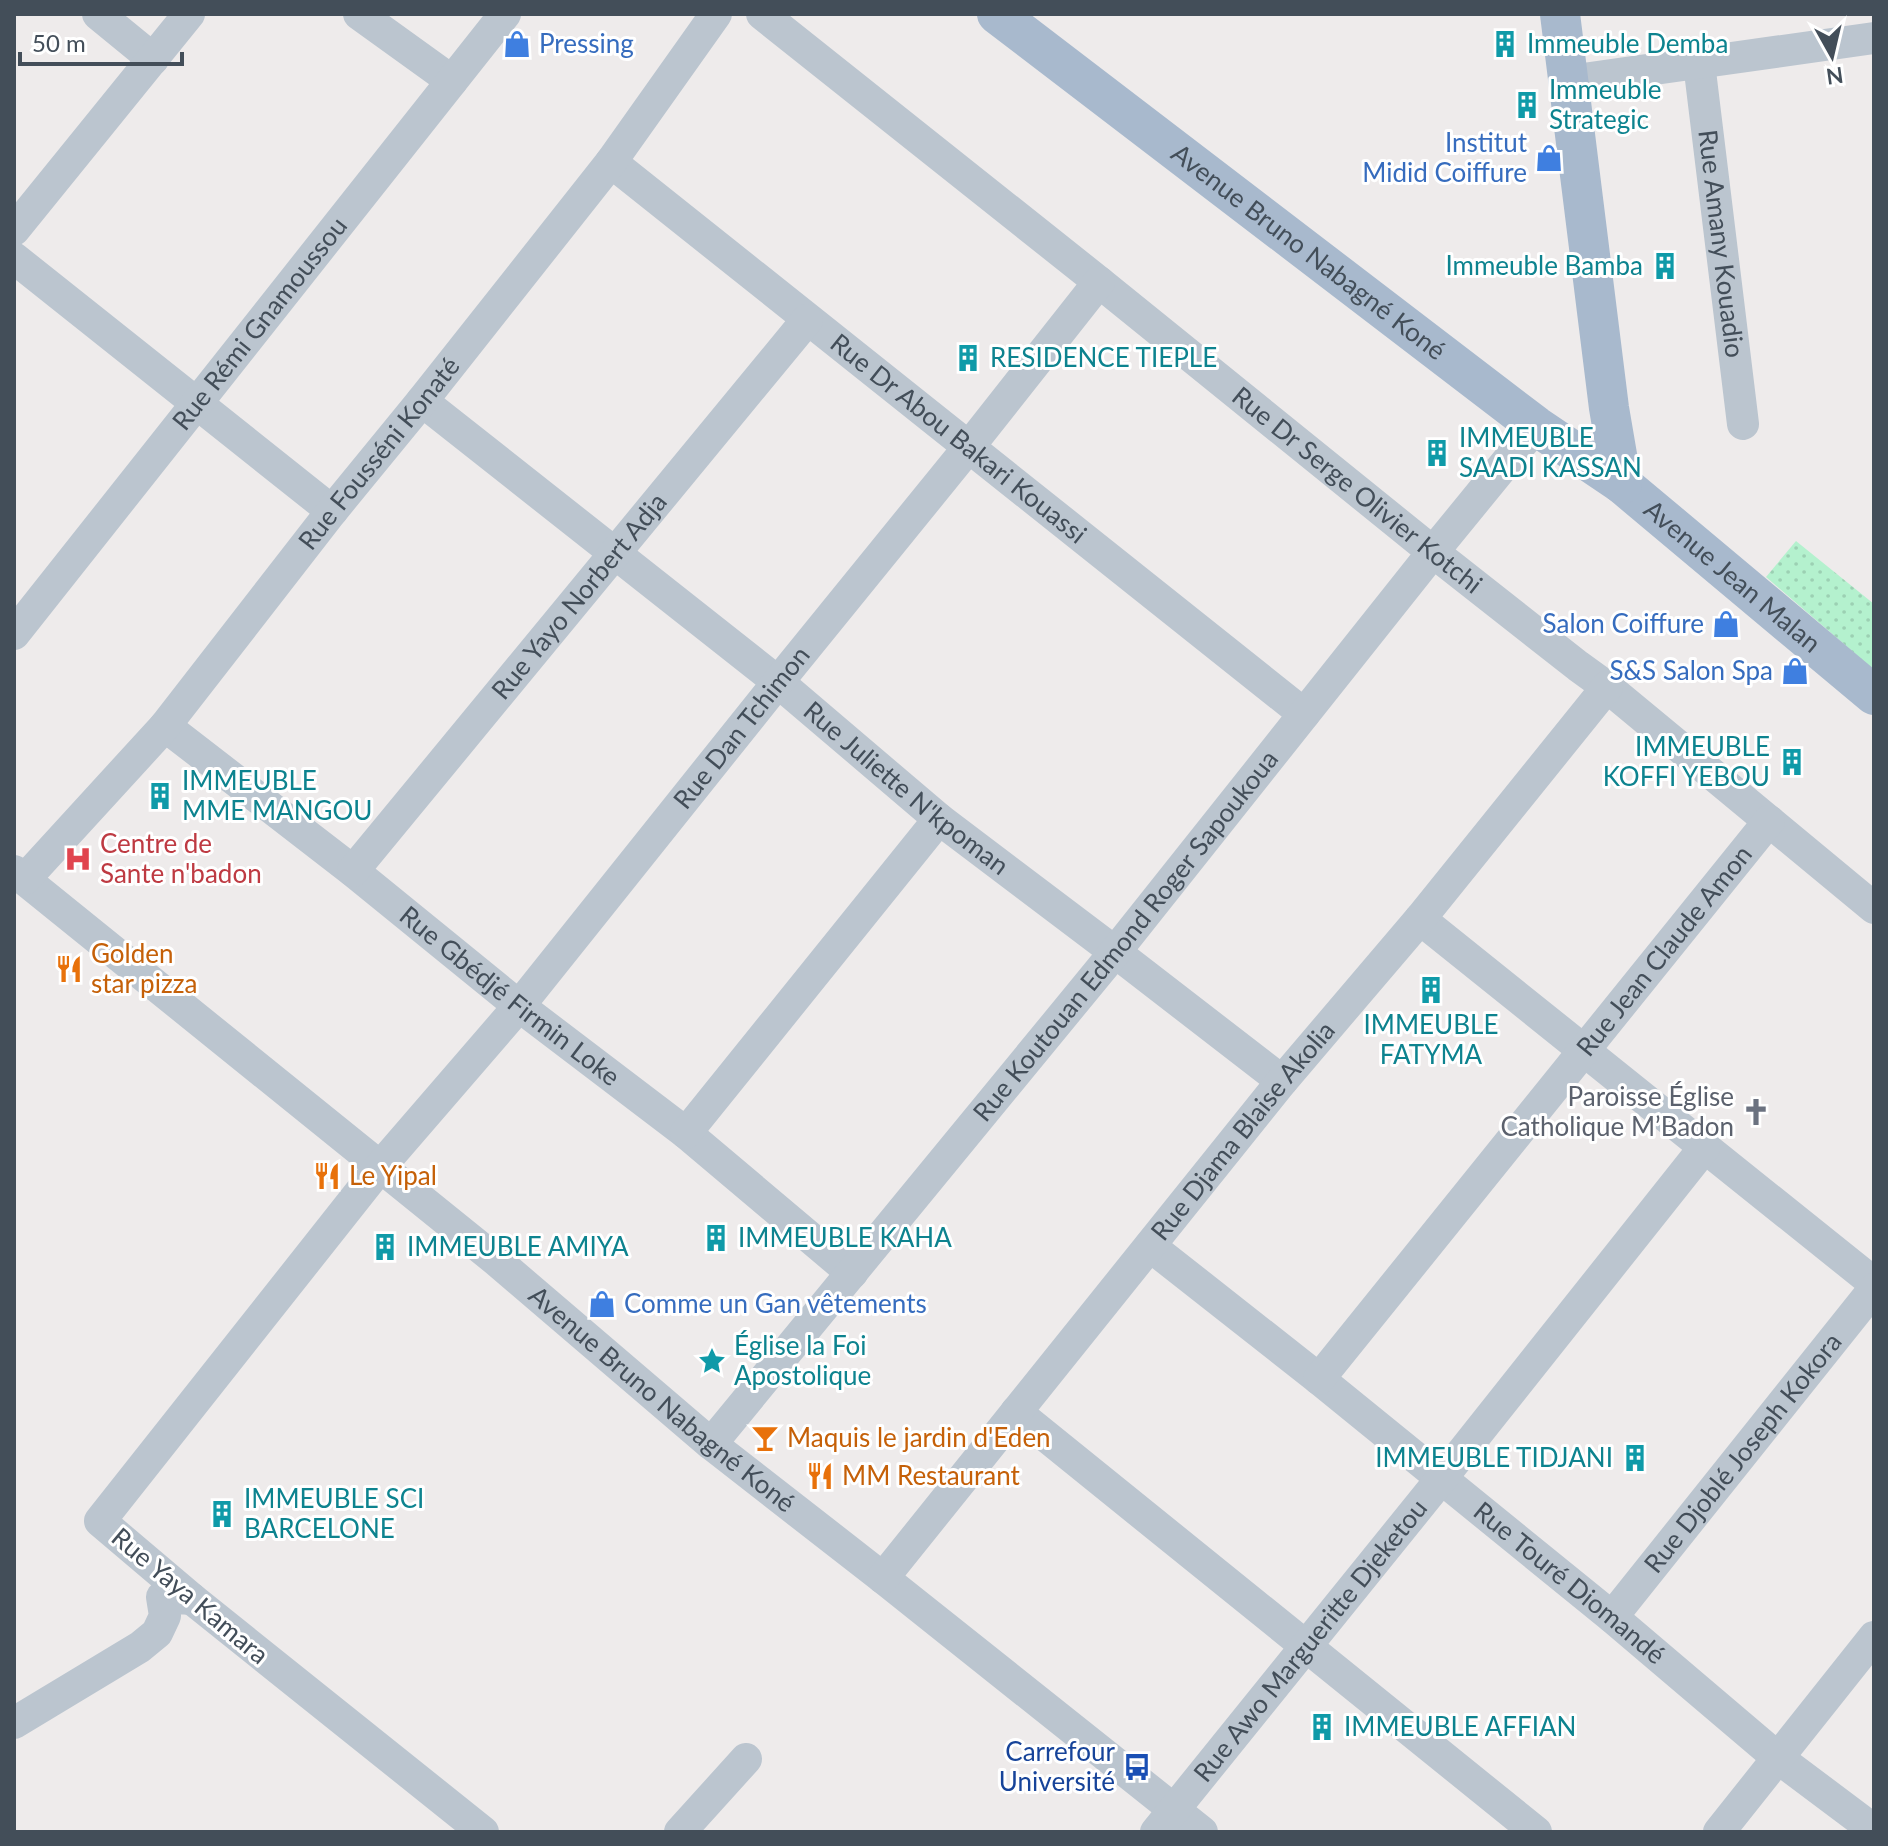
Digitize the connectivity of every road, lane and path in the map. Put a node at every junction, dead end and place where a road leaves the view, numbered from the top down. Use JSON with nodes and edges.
{"nodes":[{"id":1,"x":98,"y":14,"type":"edge"},
{"id":2,"x":189,"y":14,"type":"edge"},
{"id":3,"x":359,"y":14,"type":"edge"},
{"id":4,"x":505,"y":14,"type":"edge"},
{"id":5,"x":716,"y":14,"type":"edge"},
{"id":6,"x":762,"y":14,"type":"edge"},
{"id":7,"x":997,"y":14,"type":"edge"},
{"id":8,"x":1560,"y":14,"type":"edge"},
{"id":9,"x":1874,"y":38,"type":"edge"},
{"id":10,"x":153,"y":59,"type":"junction"},
{"id":11,"x":1699,"y":63,"type":"junction"},
{"id":12,"x":452,"y":81,"type":"junction"},
{"id":13,"x":1569,"y":81,"type":"junction"},
{"id":14,"x":611,"y":162,"type":"junction"},
{"id":15,"x":14,"y":230,"type":"edge"},
{"id":16,"x":14,"y":258,"type":"edge"},
{"id":17,"x":1099,"y":282,"type":"junction"},
{"id":18,"x":807,"y":320,"type":"junction"},
{"id":19,"x":422,"y":401,"type":"junction"},
{"id":20,"x":197,"y":404,"type":"junction"},
{"id":21,"x":1743,"y":424,"type":"dead end"},
{"id":22,"x":1536,"y":426,"type":"junction"},
{"id":23,"x":968,"y":448,"type":"junction"},
{"id":24,"x":1622,"y":484,"type":"junction"},
{"id":25,"x":332,"y":511,"type":"junction"},
{"id":26,"x":1433,"y":552,"type":"junction"},
{"id":27,"x":614,"y":553,"type":"junction"},
{"id":28,"x":14,"y":634,"type":"edge"},
{"id":29,"x":778,"y":682,"type":"junction"},
{"id":30,"x":1607,"y":687,"type":"junction"},
{"id":31,"x":1874,"y":695,"type":"edge"},
{"id":32,"x":1304,"y":714,"type":"junction"},
{"id":33,"x":165,"y":726,"type":"junction"},
{"id":34,"x":939,"y":819,"type":"junction"},
{"id":35,"x":1769,"y":821,"type":"junction"},
{"id":36,"x":353,"y":871,"type":"junction"},
{"id":37,"x":20,"y":875,"type":"edge"},
{"id":38,"x":1874,"y":908,"type":"edge"},
{"id":39,"x":1420,"y":919,"type":"junction"},
{"id":40,"x":1115,"y":952,"type":"junction"},
{"id":41,"x":519,"y":1006,"type":"junction"},
{"id":42,"x":1583,"y":1049,"type":"junction"},
{"id":43,"x":1282,"y":1081,"type":"junction"},
{"id":44,"x":686,"y":1133,"type":"junction"},
{"id":45,"x":1704,"y":1148,"type":"junction"},
{"id":46,"x":380,"y":1167,"type":"junction"},
{"id":47,"x":1150,"y":1246,"type":"junction"},
{"id":48,"x":852,"y":1273,"type":"junction"},
{"id":49,"x":1874,"y":1286,"type":"edge"},
{"id":50,"x":1319,"y":1379,"type":"junction"},
{"id":51,"x":1016,"y":1412,"type":"junction"},
{"id":52,"x":711,"y":1444,"type":"junction"},
{"id":53,"x":1441,"y":1479,"type":"junction"},
{"id":54,"x":883,"y":1578,"type":"junction"},
{"id":55,"x":192,"y":1599,"type":"junction"},
{"id":56,"x":1612,"y":1617,"type":"junction"},
{"id":57,"x":1874,"y":1637,"type":"edge"},
{"id":58,"x":1306,"y":1645,"type":"junction"},
{"id":59,"x":14,"y":1723,"type":"edge"},
{"id":60,"x":1778,"y":1758,"type":"junction"},
{"id":61,"x":746,"y":1759,"type":"dead end"},
{"id":62,"x":1165,"y":1821,"type":"edge"},
{"id":63,"x":1874,"y":1830,"type":"edge"},
{"id":64,"x":483,"y":1832,"type":"edge"},
{"id":65,"x":680,"y":1832,"type":"edge"},
{"id":66,"x":1202,"y":1832,"type":"edge"},
{"id":67,"x":1536,"y":1832,"type":"edge"},
{"id":68,"x":1719,"y":1832,"type":"edge"}],
"edges":[{"from":1,"to":10,"type":"street"},
{"from":2,"to":10,"type":"street"},
{"from":3,"to":12,"type":"street"},
{"from":4,"to":12,"type":"street","name":"Rue Rémi Gnamoussou"},
{"from":5,"to":14,"type":"street","name":"Rue Fousséni Konaté"},
{"from":6,"to":17,"type":"street","name":"Rue Dr Serge Olivier Kotchi"},
{"from":7,"to":22,"type":"main road","name":"Avenue Bruno Nabagné Koné"},
{"from":8,"to":13,"type":"main road","name":"Avenue Jean Malan"},
{"from":9,"to":11,"type":"street"},
{"from":10,"to":15,"type":"street"},
{"from":11,"to":13,"type":"street"},
{"from":11,"to":21,"type":"street","name":"Rue Amany Kouadio"},
{"from":12,"to":20,"type":"street","name":"Rue Rémi Gnamoussou"},
{"from":13,"to":24,"type":"main road","name":"Avenue Jean Malan"},
{"from":14,"to":18,"type":"street","name":"Rue Dr Abou Bakari Kouassi"},
{"from":14,"to":19,"type":"street","name":"Rue Fousséni Konaté"},
{"from":16,"to":20,"type":"street"},
{"from":17,"to":23,"type":"street","name":"Rue Dan Tchimon"},
{"from":17,"to":26,"type":"street","name":"Rue Dr Serge Olivier Kotchi"},
{"from":18,"to":23,"type":"street","name":"Rue Dr Abou Bakari Kouassi"},
{"from":18,"to":27,"type":"street","name":"Rue Yayo Norbert Adja"},
{"from":19,"to":25,"type":"street","name":"Rue Fousséni Konaté"},
{"from":19,"to":27,"type":"street","name":"Rue Juliette N'kpoman"},
{"from":20,"to":25,"type":"street"},
{"from":20,"to":28,"type":"street","name":"Rue Rémi Gnamoussou"},
{"from":22,"to":24,"type":"main road","name":"Avenue Bruno Nabagné Koné"},
{"from":22,"to":26,"type":"street","name":"Rue Koutouan Edmond Roger Sapoukoua"},
{"from":23,"to":29,"type":"street","name":"Rue Dan Tchimon"},
{"from":23,"to":32,"type":"street","name":"Rue Dr Abou Bakari Kouassi"},
{"from":24,"to":31,"type":"main road","name":"Avenue Jean Malan"},
{"from":25,"to":33,"type":"street","name":"Rue Fousséni Konaté"},
{"from":26,"to":30,"type":"street","name":"Rue Dr Serge Olivier Kotchi"},
{"from":26,"to":32,"type":"street","name":"Rue Koutouan Edmond Roger Sapoukoua"},
{"from":27,"to":29,"type":"street","name":"Rue Juliette N'kpoman"},
{"from":27,"to":36,"type":"street","name":"Rue Yayo Norbert Adja"},
{"from":29,"to":34,"type":"street","name":"Rue Juliette N'kpoman"},
{"from":29,"to":41,"type":"street","name":"Rue Dan Tchimon"},
{"from":30,"to":35,"type":"street","name":"Rue Dr Serge Olivier Kotchi"},
{"from":30,"to":39,"type":"street","name":"Rue Djama Blaise Akolia"},
{"from":32,"to":40,"type":"street","name":"Rue Koutouan Edmond Roger Sapoukoua"},
{"from":33,"to":36,"type":"street","name":"Rue Gbédjé Firmin Loke"},
{"from":33,"to":37,"type":"street","name":"Rue Fousséni Konaté"},
{"from":34,"to":40,"type":"street","name":"Rue Juliette N'kpoman"},
{"from":34,"to":44,"type":"street"},
{"from":35,"to":38,"type":"street","name":"Rue Dr Serge Olivier Kotchi"},
{"from":35,"to":42,"type":"street","name":"Rue Jean Claude Amon"},
{"from":36,"to":41,"type":"street","name":"Rue Gbédjé Firmin Loke"},
{"from":37,"to":46,"type":"street","name":"Avenue Bruno Nabagné Koné"},
{"from":39,"to":42,"type":"street"},
{"from":39,"to":43,"type":"street","name":"Rue Djama Blaise Akolia"},
{"from":40,"to":43,"type":"street","name":"Rue Juliette N'kpoman"},
{"from":40,"to":48,"type":"street","name":"Rue Koutouan Edmond Roger Sapoukoua"},
{"from":41,"to":44,"type":"street","name":"Rue Gbédjé Firmin Loke"},
{"from":41,"to":46,"type":"street","name":"Rue Dan Tchimon"},
{"from":42,"to":45,"type":"street"},
{"from":42,"to":50,"type":"street","name":"Rue Jean Claude Amon"},
{"from":43,"to":47,"type":"street","name":"Rue Djama Blaise Akolia"},
{"from":44,"to":48,"type":"street","name":"Rue Gbédjé Firmin Loke"},
{"from":45,"to":49,"type":"street"},
{"from":45,"to":53,"type":"street","name":"Rue Awo Margueritte Djeketou"},
{"from":46,"to":52,"type":"street","name":"Avenue Bruno Nabagné Koné"},
{"from":46,"to":55,"type":"street","name":"Rue Yaya Kamara"},
{"from":47,"to":50,"type":"street","name":"Rue Touré Diomandé"},
{"from":47,"to":51,"type":"street","name":"Rue Djama Blaise Akolia"},
{"from":48,"to":52,"type":"street","name":"Rue Koutouan Edmond Roger Sapoukoua"},
{"from":49,"to":56,"type":"street","name":"Rue Djoblé Joseph Kokora"},
{"from":50,"to":53,"type":"street","name":"Rue Touré Diomandé"},
{"from":51,"to":54,"type":"street","name":"Rue Djama Blaise Akolia"},
{"from":51,"to":58,"type":"street"},
{"from":52,"to":54,"type":"street","name":"Avenue Bruno Nabagné Koné"},
{"from":53,"to":56,"type":"street","name":"Rue Touré Diomandé"},
{"from":53,"to":58,"type":"street","name":"Rue Awo Margueritte Djeketou"},
{"from":54,"to":62,"type":"street","name":"Avenue Bruno Nabagné Koné"},
{"from":55,"to":59,"type":"street"},
{"from":55,"to":64,"type":"street","name":"Rue Yaya Kamara"},
{"from":56,"to":60,"type":"street","name":"Rue Touré Diomandé"},
{"from":57,"to":60,"type":"street"},
{"from":58,"to":62,"type":"street","name":"Rue Awo Margueritte Djeketou"},
{"from":58,"to":67,"type":"street"},
{"from":60,"to":63,"type":"street","name":"Rue Touré Diomandé"},
{"from":60,"to":68,"type":"street"},
{"from":61,"to":65,"type":"street"},
{"from":62,"to":66,"type":"street","name":"Avenue Bruno Nabagné Koné"}]}
